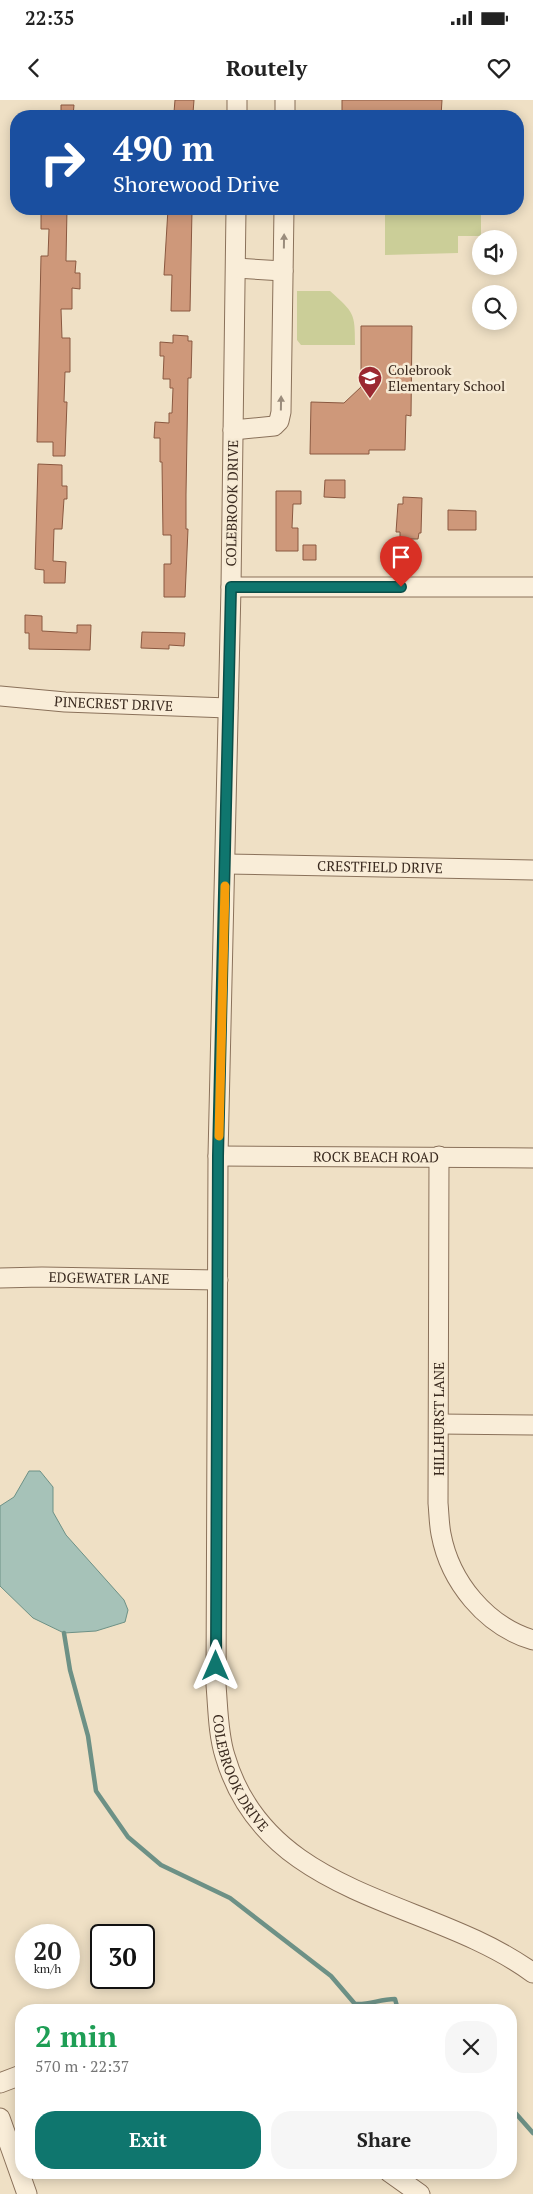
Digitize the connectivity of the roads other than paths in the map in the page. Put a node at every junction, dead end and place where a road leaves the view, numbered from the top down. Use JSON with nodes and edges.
{"nodes":[{"id":1,"x":236,"y":215,"type":"edge"},
{"id":2,"x":284,"y":215,"type":"edge"},
{"id":3,"x":236,"y":268,"type":"junction"},
{"id":4,"x":283,"y":271,"type":"junction"},
{"id":5,"x":233,"y":430,"type":"junction"},
{"id":6,"x":533,"y":586,"type":"edge"},
{"id":7,"x":231,"y":587,"type":"junction"},
{"id":8,"x":0,"y":696,"type":"edge"},
{"id":9,"x":228,"y":708,"type":"junction"},
{"id":10,"x":226,"y":864,"type":"junction"},
{"id":11,"x":533,"y":870,"type":"edge"},
{"id":12,"x":218,"y":1156,"type":"junction"},
{"id":13,"x":439,"y":1156,"type":"junction"},
{"id":14,"x":533,"y":1158,"type":"edge"},
{"id":15,"x":0,"y":1278,"type":"edge"},
{"id":16,"x":218,"y":1280,"type":"junction"},
{"id":17,"x":439,"y":1424,"type":"junction"},
{"id":18,"x":533,"y":1425,"type":"edge"},
{"id":19,"x":533,"y":1640,"type":"edge"},
{"id":20,"x":533,"y":1973,"type":"edge"},
{"id":21,"x":15,"y":2077,"type":"edge"},
{"id":22,"x":0,"y":2083,"type":"edge"},
{"id":23,"x":0,"y":2118,"type":"edge"},
{"id":24,"x":15,"y":2160,"type":"edge"},
{"id":25,"x":22,"y":2179,"type":"edge"},
{"id":26,"x":399,"y":2179,"type":"edge"},
{"id":27,"x":27,"y":2194,"type":"edge"},
{"id":28,"x":420,"y":2194,"type":"edge"}],
"edges":[{"from":1,"to":3,"type":"street","name":"COLEBROOK DRIVE"},
{"from":4,"to":2,"type":"street","one_way":true},
{"from":3,"to":4,"type":"street"},
{"from":3,"to":5,"type":"street","name":"COLEBROOK DRIVE"},
{"from":5,"to":4,"type":"street","one_way":true},
{"from":5,"to":7,"type":"street","name":"COLEBROOK DRIVE"},
{"from":6,"to":7,"type":"street"},
{"from":7,"to":9,"type":"street","name":"COLEBROOK DRIVE"},
{"from":8,"to":9,"type":"street","name":"PINECREST DRIVE"},
{"from":9,"to":10,"type":"street","name":"COLEBROOK DRIVE"},
{"from":10,"to":11,"type":"street","name":"CRESTFIELD DRIVE"},
{"from":10,"to":12,"type":"street","name":"COLEBROOK DRIVE"},
{"from":12,"to":13,"type":"street","name":"ROCK BEACH ROAD"},
{"from":12,"to":16,"type":"street","name":"COLEBROOK DRIVE"},
{"from":13,"to":14,"type":"street","name":"ROCK BEACH ROAD"},
{"from":13,"to":17,"type":"street","name":"HILLHURST LANE"},
{"from":15,"to":16,"type":"street","name":"EDGEWATER LANE"},
{"from":16,"to":20,"type":"street","name":"COLEBROOK DRIVE"},
{"from":17,"to":18,"type":"street"},
{"from":17,"to":19,"type":"street","name":"HILLHURST LANE"},
{"from":21,"to":22,"type":"street"},
{"from":23,"to":24,"type":"street"},
{"from":25,"to":27,"type":"street"},
{"from":26,"to":28,"type":"street"}]}
